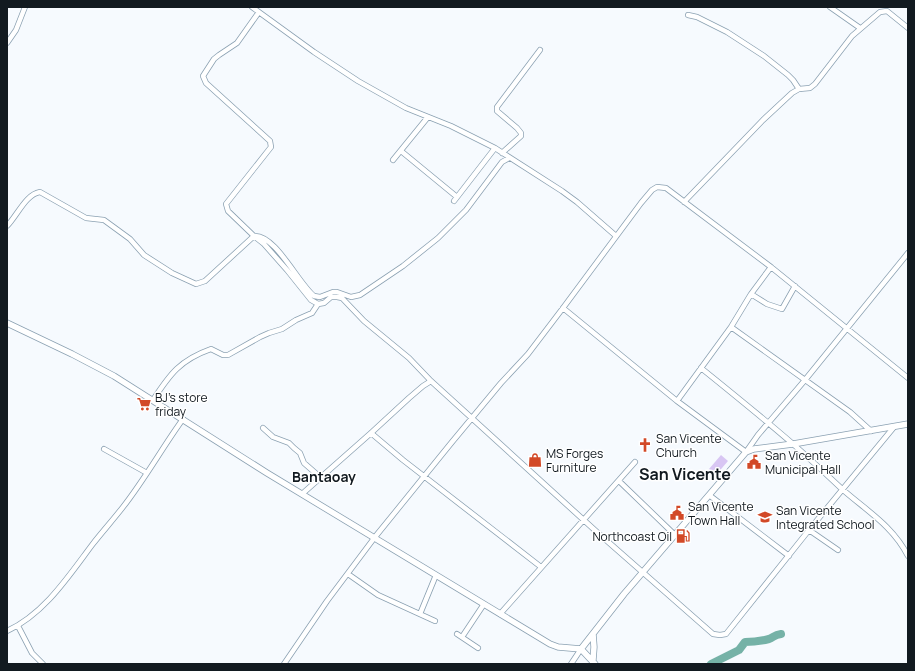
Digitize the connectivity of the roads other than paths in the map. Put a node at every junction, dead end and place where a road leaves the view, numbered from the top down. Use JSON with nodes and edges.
{"nodes":[{"id":1,"x":24,"y":7,"type":"edge"},
{"id":2,"x":252,"y":7,"type":"edge"},
{"id":3,"x":830,"y":7,"type":"edge"},
{"id":4,"x":259,"y":12,"type":"junction"},
{"id":5,"x":688,"y":15,"type":"dead end"},
{"id":6,"x":860,"y":28,"type":"junction"},
{"id":7,"x":908,"y":28,"type":"edge"},
{"id":8,"x":7,"y":43,"type":"edge"},
{"id":9,"x":540,"y":50,"type":"dead end"},
{"id":10,"x":799,"y":89,"type":"junction"},
{"id":11,"x":428,"y":117,"type":"junction"},
{"id":12,"x":495,"y":148,"type":"junction"},
{"id":13,"x":401,"y":151,"type":"junction"},
{"id":14,"x":502,"y":153,"type":"junction"},
{"id":15,"x":509,"y":158,"type":"junction"},
{"id":16,"x":393,"y":160,"type":"dead end"},
{"id":17,"x":684,"y":202,"type":"junction"},
{"id":18,"x":7,"y":226,"type":"edge"},
{"id":19,"x":254,"y":236,"type":"junction"},
{"id":20,"x":616,"y":236,"type":"junction"},
{"id":21,"x":908,"y":253,"type":"edge"},
{"id":22,"x":771,"y":267,"type":"junction"},
{"id":23,"x":794,"y":286,"type":"junction"},
{"id":24,"x":751,"y":294,"type":"junction"},
{"id":25,"x":318,"y":304,"type":"junction"},
{"id":26,"x":563,"y":308,"type":"junction"},
{"id":27,"x":7,"y":323,"type":"edge"},
{"id":28,"x":731,"y":326,"type":"junction"},
{"id":29,"x":847,"y":328,"type":"junction"},
{"id":30,"x":701,"y":368,"type":"junction"},
{"id":31,"x":908,"y":378,"type":"edge"},
{"id":32,"x":805,"y":380,"type":"junction"},
{"id":33,"x":431,"y":381,"type":"junction"},
{"id":34,"x":153,"y":400,"type":"junction"},
{"id":35,"x":677,"y":401,"type":"junction"},
{"id":36,"x":472,"y":418,"type":"junction"},
{"id":37,"x":183,"y":419,"type":"junction"},
{"id":38,"x":768,"y":423,"type":"junction"},
{"id":39,"x":908,"y":424,"type":"edge"},
{"id":40,"x":894,"y":427,"type":"junction"},
{"id":41,"x":263,"y":428,"type":"dead end"},
{"id":42,"x":871,"y":431,"type":"junction"},
{"id":43,"x":371,"y":433,"type":"junction"},
{"id":44,"x":793,"y":444,"type":"junction"},
{"id":45,"x":104,"y":449,"type":"dead end"},
{"id":46,"x":746,"y":452,"type":"junction"},
{"id":47,"x":635,"y":462,"type":"dead end"},
{"id":48,"x":147,"y":473,"type":"junction"},
{"id":49,"x":425,"y":476,"type":"junction"},
{"id":50,"x":320,"y":477,"type":"junction"},
{"id":51,"x":618,"y":481,"type":"junction"},
{"id":52,"x":842,"y":489,"type":"junction"},
{"id":53,"x":302,"y":494,"type":"junction"},
{"id":54,"x":709,"y":495,"type":"junction"},
{"id":55,"x":584,"y":519,"type":"junction"},
{"id":56,"x":809,"y":530,"type":"junction"},
{"id":57,"x":675,"y":535,"type":"junction"},
{"id":58,"x":375,"y":537,"type":"junction"},
{"id":59,"x":838,"y":550,"type":"dead end"},
{"id":60,"x":789,"y":556,"type":"junction"},
{"id":61,"x":908,"y":556,"type":"edge"},
{"id":62,"x":541,"y":567,"type":"junction"},
{"id":63,"x":643,"y":573,"type":"junction"},
{"id":64,"x":348,"y":574,"type":"junction"},
{"id":65,"x":436,"y":575,"type":"junction"},
{"id":66,"x":484,"y":604,"type":"junction"},
{"id":67,"x":420,"y":614,"type":"junction"},
{"id":68,"x":500,"y":614,"type":"junction"},
{"id":69,"x":435,"y":621,"type":"dead end"},
{"id":70,"x":18,"y":626,"type":"junction"},
{"id":71,"x":7,"y":631,"type":"edge"},
{"id":72,"x":457,"y":634,"type":"dead end"},
{"id":73,"x":593,"y":634,"type":"junction"},
{"id":74,"x":462,"y":637,"type":"junction"},
{"id":75,"x":478,"y":648,"type":"dead end"},
{"id":76,"x":582,"y":649,"type":"junction"},
{"id":77,"x":594,"y":662,"type":"edge"},
{"id":78,"x":43,"y":664,"type":"edge"},
{"id":79,"x":284,"y":664,"type":"edge"},
{"id":80,"x":571,"y":664,"type":"edge"}],
"edges":[{"from":1,"to":8,"type":"street"},
{"from":2,"to":4,"type":"street"},
{"from":3,"to":6,"type":"street"},
{"from":4,"to":11,"type":"street"},
{"from":4,"to":19,"type":"street"},
{"from":5,"to":10,"type":"street"},
{"from":6,"to":7,"type":"street"},
{"from":6,"to":10,"type":"street"},
{"from":9,"to":14,"type":"street"},
{"from":10,"to":17,"type":"street"},
{"from":11,"to":12,"type":"street"},
{"from":11,"to":13,"type":"street"},
{"from":12,"to":13,"type":"street"},
{"from":12,"to":14,"type":"street"},
{"from":13,"to":16,"type":"street"},
{"from":14,"to":15,"type":"street"},
{"from":15,"to":19,"type":"street"},
{"from":15,"to":20,"type":"street"},
{"from":17,"to":20,"type":"street"},
{"from":17,"to":22,"type":"street"},
{"from":18,"to":19,"type":"street"},
{"from":19,"to":25,"type":"street"},
{"from":20,"to":26,"type":"street"},
{"from":21,"to":29,"type":"street"},
{"from":22,"to":23,"type":"street"},
{"from":22,"to":24,"type":"street"},
{"from":23,"to":24,"type":"street"},
{"from":23,"to":29,"type":"street"},
{"from":24,"to":28,"type":"street"},
{"from":25,"to":33,"type":"street"},
{"from":25,"to":34,"type":"street"},
{"from":26,"to":35,"type":"street"},
{"from":26,"to":36,"type":"street"},
{"from":27,"to":34,"type":"main road"},
{"from":28,"to":30,"type":"street"},
{"from":28,"to":32,"type":"street"},
{"from":29,"to":31,"type":"street"},
{"from":29,"to":32,"type":"street"},
{"from":30,"to":35,"type":"street"},
{"from":30,"to":38,"type":"street"},
{"from":32,"to":38,"type":"street"},
{"from":32,"to":42,"type":"street"},
{"from":33,"to":36,"type":"street"},
{"from":33,"to":43,"type":"street"},
{"from":34,"to":37,"type":"main road"},
{"from":35,"to":46,"type":"street"},
{"from":36,"to":49,"type":"street"},
{"from":36,"to":55,"type":"street"},
{"from":37,"to":48,"type":"street"},
{"from":37,"to":53,"type":"main road"},
{"from":38,"to":44,"type":"street"},
{"from":38,"to":46,"type":"street"},
{"from":39,"to":40,"type":"main road"},
{"from":40,"to":42,"type":"main road"},
{"from":40,"to":52,"type":"street"},
{"from":41,"to":50,"type":"street"},
{"from":42,"to":44,"type":"main road"},
{"from":43,"to":49,"type":"street"},
{"from":43,"to":50,"type":"street"},
{"from":44,"to":46,"type":"main road"},
{"from":44,"to":52,"type":"street"},
{"from":45,"to":48,"type":"street"},
{"from":46,"to":54,"type":"main road"},
{"from":47,"to":51,"type":"street"},
{"from":48,"to":70,"type":"street"},
{"from":49,"to":58,"type":"street"},
{"from":49,"to":62,"type":"street"},
{"from":50,"to":53,"type":"street"},
{"from":51,"to":55,"type":"street"},
{"from":51,"to":57,"type":"street"},
{"from":52,"to":56,"type":"street"},
{"from":52,"to":61,"type":"street"},
{"from":53,"to":58,"type":"main road"},
{"from":54,"to":57,"type":"main road"},
{"from":54,"to":60,"type":"street"},
{"from":55,"to":62,"type":"street"},
{"from":55,"to":63,"type":"street"},
{"from":56,"to":59,"type":"street"},
{"from":56,"to":60,"type":"street"},
{"from":57,"to":63,"type":"main road"},
{"from":58,"to":64,"type":"street"},
{"from":58,"to":65,"type":"main road"},
{"from":60,"to":63,"type":"street"},
{"from":62,"to":68,"type":"street"},
{"from":63,"to":73,"type":"main road"},
{"from":64,"to":67,"type":"street"},
{"from":64,"to":79,"type":"street"},
{"from":65,"to":66,"type":"main road"},
{"from":65,"to":67,"type":"street"},
{"from":66,"to":68,"type":"main road"},
{"from":66,"to":74,"type":"street"},
{"from":67,"to":69,"type":"street"},
{"from":68,"to":76,"type":"main road"},
{"from":70,"to":71,"type":"street"},
{"from":70,"to":78,"type":"street"},
{"from":72,"to":74,"type":"street"},
{"from":73,"to":76,"type":"main road"},
{"from":73,"to":77,"type":"main road"},
{"from":74,"to":75,"type":"street"},
{"from":76,"to":77,"type":"main road"},
{"from":76,"to":80,"type":"street"}]}
